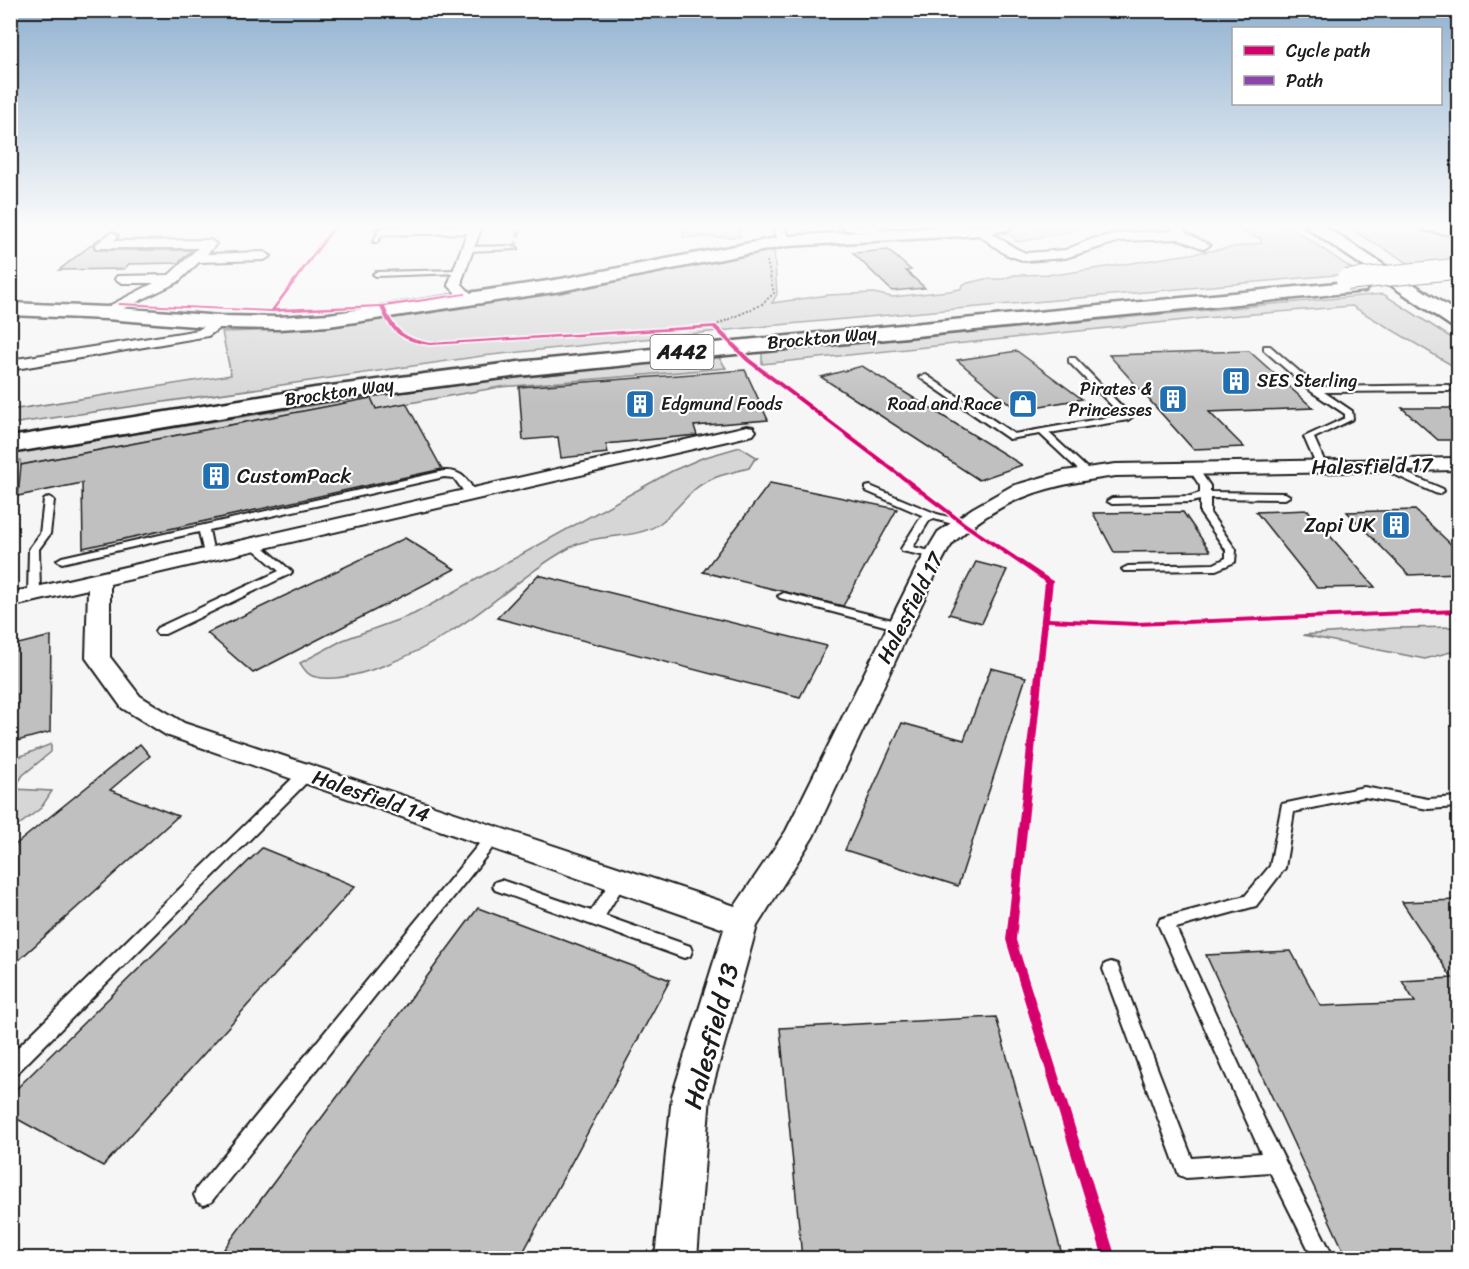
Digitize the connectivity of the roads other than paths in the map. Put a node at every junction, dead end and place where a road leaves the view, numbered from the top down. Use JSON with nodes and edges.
{"nodes":[{"id":1,"x":159,"y":285,"type":"edge"},
{"id":2,"x":455,"y":285,"type":"edge"},
{"id":3,"x":560,"y":285,"type":"edge"},
{"id":4,"x":1328,"y":285,"type":"edge"},
{"id":5,"x":1330,"y":285,"type":"edge"},
{"id":6,"x":1402,"y":285,"type":"edge"},
{"id":7,"x":1424,"y":285,"type":"edge"},
{"id":8,"x":470,"y":300,"type":"junction"},
{"id":9,"x":1458,"y":307,"type":"edge"},
{"id":10,"x":10,"y":309,"type":"edge"},
{"id":11,"x":106,"y":313,"type":"junction"},
{"id":12,"x":220,"y":322,"type":"junction"},
{"id":13,"x":1458,"y":322,"type":"edge"},
{"id":14,"x":1267,"y":348,"type":"dead end"},
{"id":15,"x":1072,"y":360,"type":"dead end"},
{"id":16,"x":10,"y":365,"type":"edge"},
{"id":17,"x":923,"y":377,"type":"dead end"},
{"id":18,"x":1449,"y":388,"type":"dead end"},
{"id":19,"x":1316,"y":390,"type":"junction"},
{"id":20,"x":747,"y":431,"type":"dead end"},
{"id":21,"x":1042,"y":431,"type":"junction"},
{"id":22,"x":10,"y":432,"type":"edge"},
{"id":23,"x":10,"y":445,"type":"edge"},
{"id":24,"x":1458,"y":464,"type":"edge"},
{"id":25,"x":1383,"y":466,"type":"junction"},
{"id":26,"x":1322,"y":467,"type":"junction"},
{"id":27,"x":1194,"y":469,"type":"junction"},
{"id":28,"x":1088,"y":474,"type":"junction"},
{"id":29,"x":870,"y":489,"type":"dead end"},
{"id":30,"x":1439,"y":491,"type":"dead end"},
{"id":31,"x":471,"y":494,"type":"junction"},
{"id":32,"x":1205,"y":495,"type":"junction"},
{"id":33,"x":1285,"y":496,"type":"dead end"},
{"id":34,"x":50,"y":500,"type":"dead end"},
{"id":35,"x":1112,"y":501,"type":"dead end"},
{"id":36,"x":933,"y":516,"type":"junction"},
{"id":37,"x":964,"y":524,"type":"junction"},
{"id":38,"x":203,"y":528,"type":"junction"},
{"id":39,"x":254,"y":544,"type":"junction"},
{"id":40,"x":209,"y":554,"type":"junction"},
{"id":41,"x":935,"y":555,"type":"junction"},
{"id":42,"x":62,"y":560,"type":"dead end"},
{"id":43,"x":1128,"y":569,"type":"dead end"},
{"id":44,"x":99,"y":580,"type":"junction"},
{"id":45,"x":34,"y":594,"type":"junction"},
{"id":46,"x":784,"y":596,"type":"dead end"},
{"id":47,"x":10,"y":600,"type":"edge"},
{"id":48,"x":900,"y":626,"type":"junction"},
{"id":49,"x":161,"y":631,"type":"dead end"},
{"id":50,"x":306,"y":774,"type":"junction"},
{"id":51,"x":1458,"y":802,"type":"edge"},
{"id":52,"x":493,"y":837,"type":"junction"},
{"id":53,"x":619,"y":880,"type":"junction"},
{"id":54,"x":501,"y":886,"type":"dead end"},
{"id":55,"x":594,"y":920,"type":"junction"},
{"id":56,"x":742,"y":922,"type":"junction"},
{"id":57,"x":684,"y":951,"type":"dead end"},
{"id":58,"x":1111,"y":969,"type":"dead end"},
{"id":59,"x":10,"y":1068,"type":"edge"},
{"id":60,"x":1276,"y":1162,"type":"junction"},
{"id":61,"x":204,"y":1196,"type":"dead end"},
{"id":62,"x":676,"y":1258,"type":"edge"},
{"id":63,"x":1324,"y":1258,"type":"edge"}],
"edges":[{"from":1,"to":11,"type":"street"},
{"from":2,"to":8,"type":"street"},
{"from":3,"to":8,"type":"main road"},
{"from":4,"to":22,"type":"main road","name":"Brockton Way","number":"A442"},
{"from":5,"to":23,"type":"main road","name":"Brockton Way","number":"A442"},
{"from":6,"to":13,"type":"main road"},
{"from":7,"to":9,"type":"main road"},
{"from":8,"to":12,"type":"main road"},
{"from":10,"to":11,"type":"main road"},
{"from":11,"to":12,"type":"main road"},
{"from":12,"to":16,"type":"street"},
{"from":14,"to":19,"type":"lane"},
{"from":15,"to":21,"type":"lane"},
{"from":17,"to":21,"type":"lane"},
{"from":18,"to":19,"type":"lane"},
{"from":19,"to":26,"type":"lane"},
{"from":20,"to":31,"type":"street"},
{"from":21,"to":28,"type":"lane"},
{"from":24,"to":25,"type":"street","name":"Halesfield 17"},
{"from":25,"to":26,"type":"street","name":"Halesfield 17"},
{"from":25,"to":30,"type":"lane"},
{"from":26,"to":27,"type":"street","name":"Halesfield 17"},
{"from":27,"to":28,"type":"street","name":"Halesfield 17"},
{"from":27,"to":32,"type":"lane"},
{"from":28,"to":37,"type":"street","name":"Halesfield 17"},
{"from":29,"to":36,"type":"lane"},
{"from":31,"to":38,"type":"lane"},
{"from":31,"to":39,"type":"street"},
{"from":32,"to":33,"type":"lane"},
{"from":32,"to":35,"type":"lane"},
{"from":32,"to":43,"type":"lane"},
{"from":34,"to":45,"type":"lane"},
{"from":36,"to":37,"type":"lane"},
{"from":36,"to":41,"type":"lane"},
{"from":37,"to":41,"type":"street","name":"Halesfield 17"},
{"from":38,"to":40,"type":"lane"},
{"from":38,"to":42,"type":"lane"},
{"from":39,"to":40,"type":"street"},
{"from":39,"to":49,"type":"lane"},
{"from":40,"to":44,"type":"street"},
{"from":41,"to":48,"type":"street","name":"Halesfield 17"},
{"from":44,"to":45,"type":"street"},
{"from":44,"to":50,"type":"street","name":"Halesfield 14"},
{"from":45,"to":47,"type":"street"},
{"from":46,"to":48,"type":"lane"},
{"from":48,"to":56,"type":"street","name":"Halesfield 17"},
{"from":50,"to":52,"type":"street","name":"Halesfield 14"},
{"from":50,"to":59,"type":"lane"},
{"from":51,"to":60,"type":"lane"},
{"from":52,"to":53,"type":"street","name":"Halesfield 14"},
{"from":52,"to":61,"type":"lane"},
{"from":53,"to":55,"type":"lane"},
{"from":53,"to":56,"type":"street","name":"Halesfield 14"},
{"from":54,"to":55,"type":"lane"},
{"from":55,"to":57,"type":"lane"},
{"from":56,"to":62,"type":"street","name":"Halesfield 13"},
{"from":58,"to":60,"type":"lane"},
{"from":60,"to":63,"type":"lane"}]}
